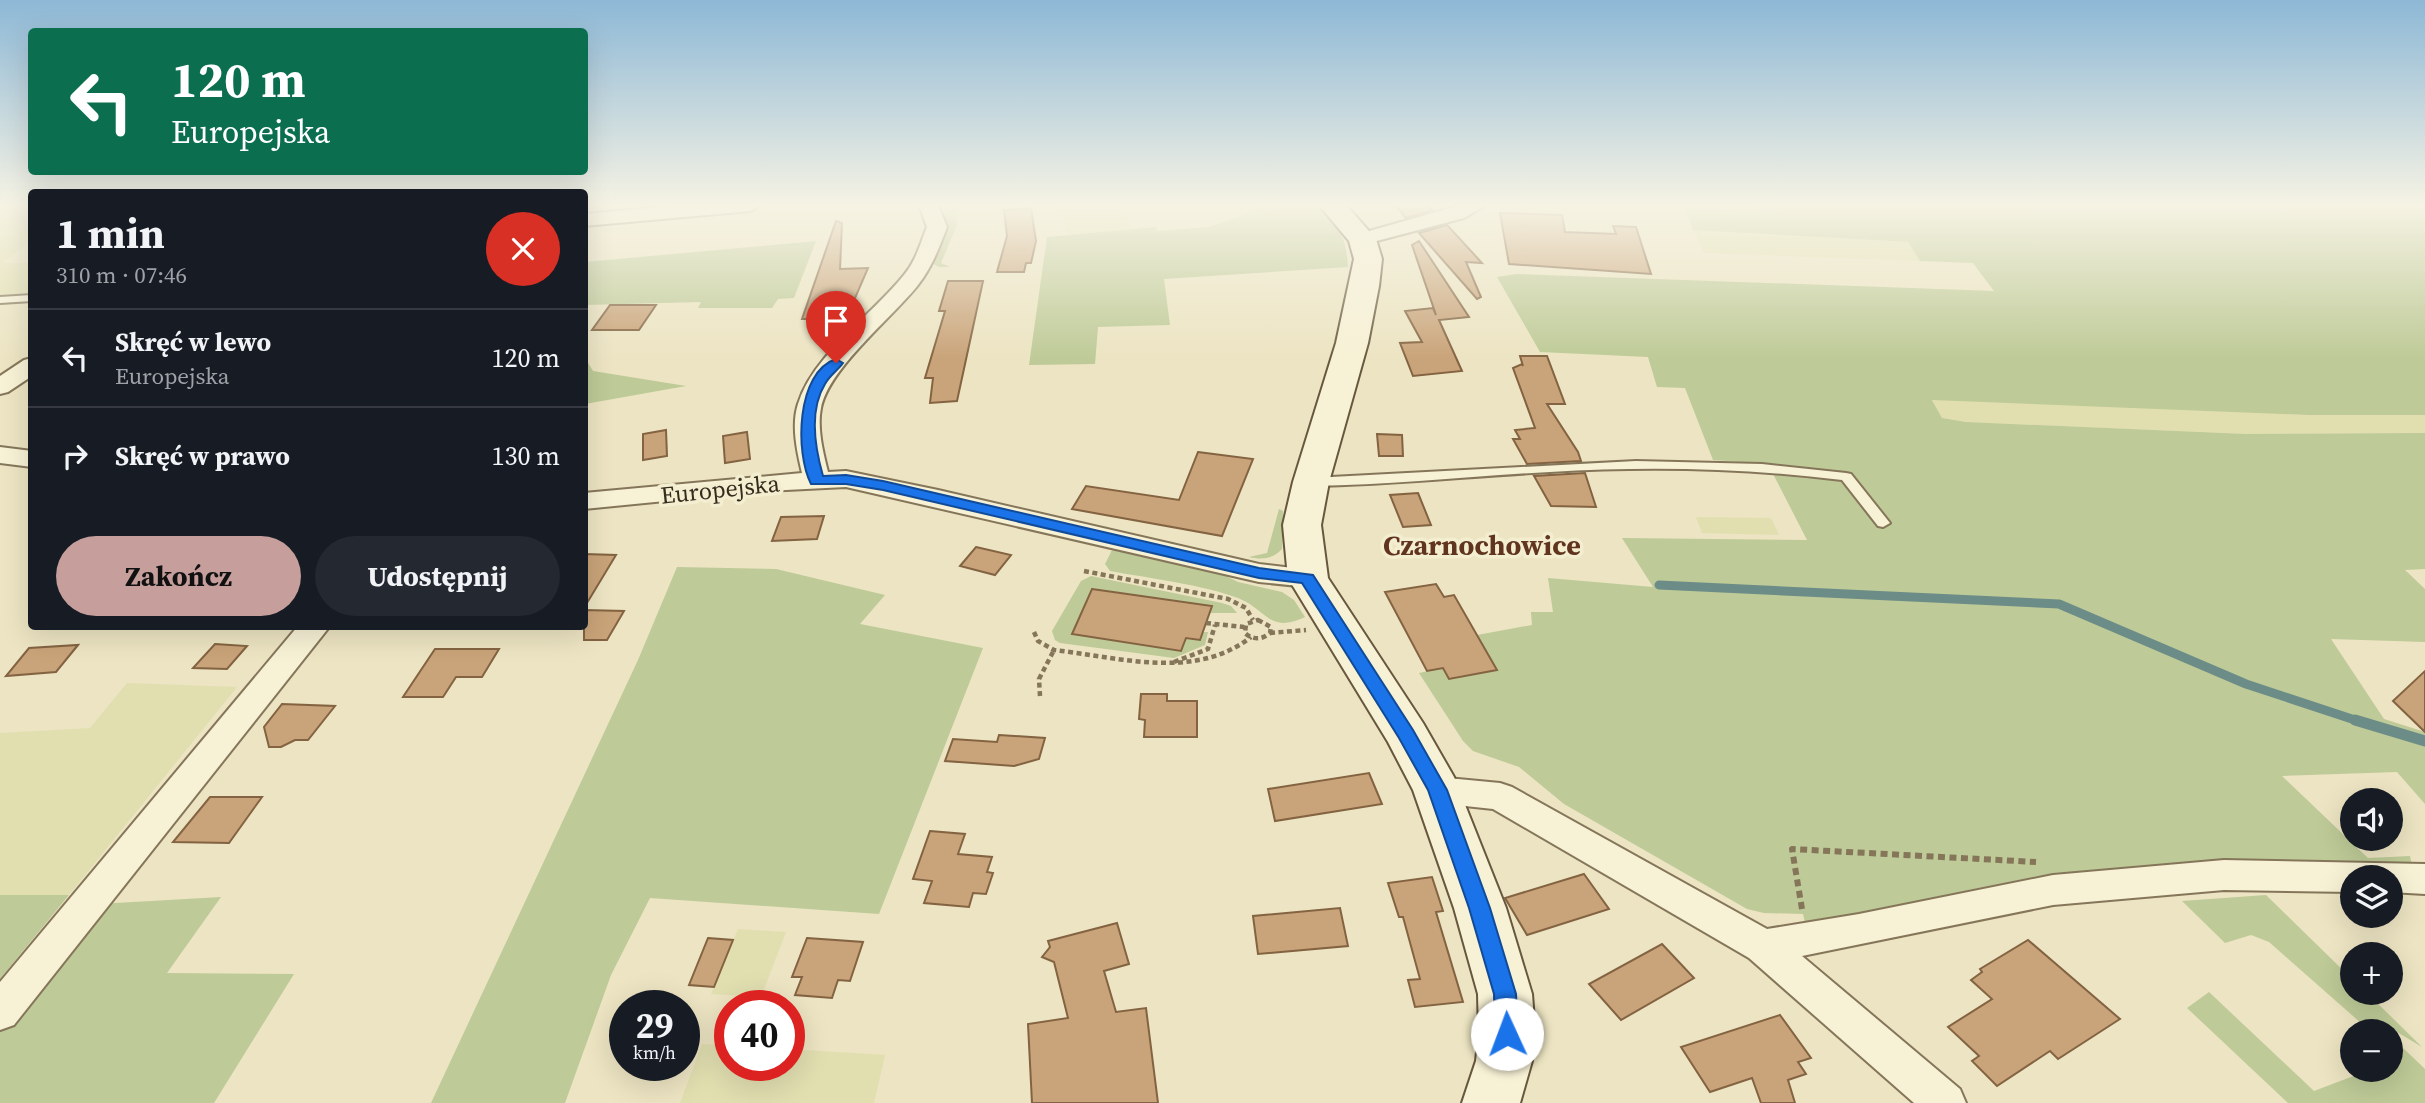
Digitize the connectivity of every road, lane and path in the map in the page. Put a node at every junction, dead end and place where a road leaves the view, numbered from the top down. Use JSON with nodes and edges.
{"nodes":[{"id":1,"x":926,"y":256,"type":"edge"},
{"id":2,"x":1367,"y":256,"type":"edge"},
{"id":3,"x":28,"y":298,"type":"edge"},
{"id":4,"x":0,"y":300,"type":"edge"},
{"id":5,"x":28,"y":368,"type":"edge"},
{"id":6,"x":0,"y":387,"type":"edge"},
{"id":7,"x":0,"y":455,"type":"edge"},
{"id":8,"x":28,"y":458,"type":"edge"},
{"id":9,"x":817,"y":481,"type":"junction"},
{"id":10,"x":1311,"y":482,"type":"junction"},
{"id":11,"x":588,"y":502,"type":"edge"},
{"id":12,"x":1884,"y":523,"type":"dead end"},
{"id":13,"x":1084,"y":571,"type":"dead end"},
{"id":14,"x":1308,"y":578,"type":"junction"},
{"id":15,"x":1253,"y":620,"type":"junction"},
{"id":16,"x":1206,"y":623,"type":"dead end"},
{"id":17,"x":1215,"y":625,"type":"junction"},
{"id":18,"x":1244,"y":627,"type":"junction"},
{"id":19,"x":1313,"y":627,"type":"dead end"},
{"id":20,"x":312,"y":630,"type":"edge"},
{"id":21,"x":1034,"y":632,"type":"dead end"},
{"id":22,"x":1270,"y":633,"type":"junction"},
{"id":23,"x":1251,"y":637,"type":"junction"},
{"id":24,"x":1054,"y":650,"type":"junction"},
{"id":25,"x":1171,"y":663,"type":"junction"},
{"id":26,"x":1040,"y":696,"type":"dead end"},
{"id":27,"x":1437,"y":790,"type":"junction"},
{"id":28,"x":2036,"y":862,"type":"dead end"},
{"id":29,"x":2340,"y":876,"type":"edge"},
{"id":30,"x":2403,"y":877,"type":"edge"},
{"id":31,"x":2425,"y":878,"type":"edge"},
{"id":32,"x":1803,"y":914,"type":"dead end"},
{"id":33,"x":1763,"y":946,"type":"junction"},
{"id":34,"x":0,"y":1012,"type":"edge"},
{"id":35,"x":1491,"y":1103,"type":"edge"},
{"id":36,"x":1945,"y":1103,"type":"edge"}],
"edges":[{"from":1,"to":9,"type":"street"},
{"from":2,"to":10,"type":"street"},
{"from":3,"to":4,"type":"lane"},
{"from":5,"to":6,"type":"street"},
{"from":7,"to":8,"type":"street"},
{"from":9,"to":11,"type":"street","name":"Europejska"},
{"from":9,"to":14,"type":"street","name":"Europejska"},
{"from":10,"to":12,"type":"lane"},
{"from":10,"to":14,"type":"street"},
{"from":13,"to":15,"type":"path"},
{"from":14,"to":27,"type":"street"},
{"from":15,"to":18,"type":"path"},
{"from":15,"to":22,"type":"path"},
{"from":16,"to":17,"type":"path"},
{"from":17,"to":18,"type":"path"},
{"from":17,"to":25,"type":"path"},
{"from":18,"to":23,"type":"path"},
{"from":19,"to":22,"type":"path"},
{"from":20,"to":34,"type":"street"},
{"from":21,"to":24,"type":"path"},
{"from":22,"to":23,"type":"path"},
{"from":23,"to":25,"type":"path"},
{"from":24,"to":25,"type":"path"},
{"from":24,"to":26,"type":"path"},
{"from":27,"to":33,"type":"street"},
{"from":27,"to":35,"type":"street"},
{"from":28,"to":32,"type":"path"},
{"from":29,"to":33,"type":"street"},
{"from":30,"to":31,"type":"street"},
{"from":33,"to":36,"type":"street"}]}
